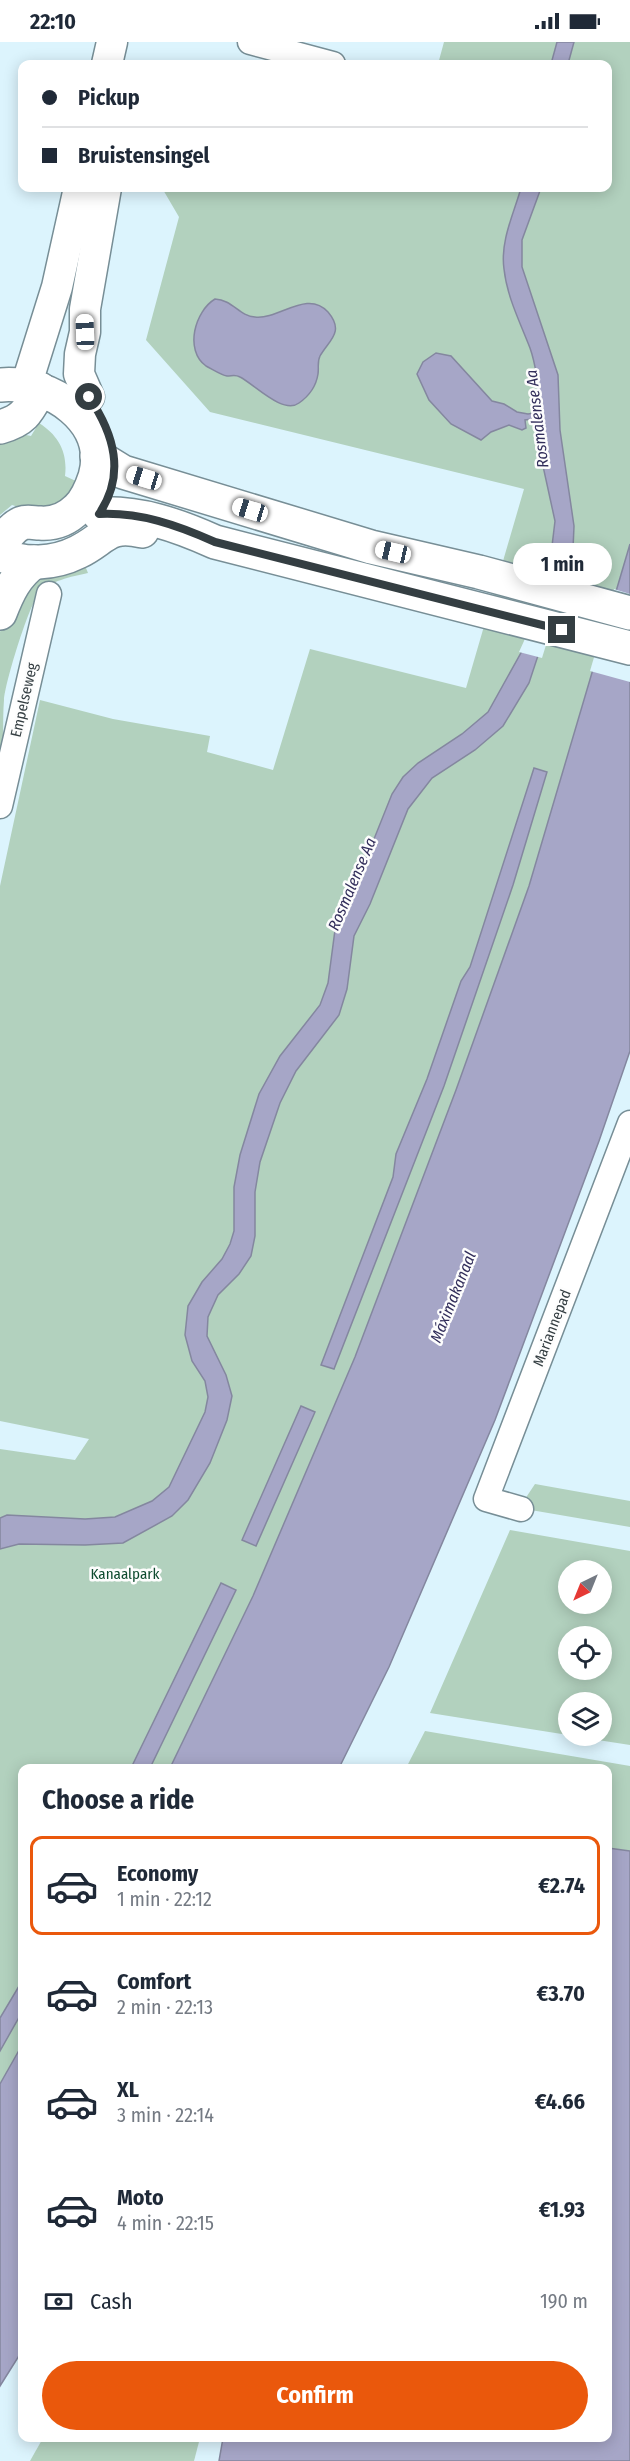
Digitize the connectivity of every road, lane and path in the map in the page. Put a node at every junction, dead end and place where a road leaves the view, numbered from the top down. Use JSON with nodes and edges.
{"nodes":[{"id":1,"x":112,"y":42,"type":"edge"},
{"id":2,"x":128,"y":42,"type":"edge"},
{"id":3,"x":250,"y":42,"type":"edge"},
{"id":4,"x":108,"y":60,"type":"edge"},
{"id":5,"x":125,"y":60,"type":"edge"},
{"id":6,"x":318,"y":60,"type":"edge"},
{"id":7,"x":78,"y":192,"type":"edge"},
{"id":8,"x":105,"y":192,"type":"edge"},
{"id":9,"x":27,"y":398,"type":"edge"},
{"id":10,"x":107,"y":466,"type":"junction"},
{"id":11,"x":112,"y":521,"type":"junction"},
{"id":12,"x":10,"y":552,"type":"edge"},
{"id":13,"x":49,"y":594,"type":"dead end"},
{"id":14,"x":0,"y":613,"type":"edge"},
{"id":15,"x":630,"y":613,"type":"edge"},
{"id":16,"x":630,"y":648,"type":"edge"},
{"id":17,"x":0,"y":806,"type":"edge"},
{"id":18,"x":630,"y":1123,"type":"edge"},
{"id":19,"x":521,"y":1509,"type":"dead end"}],
"edges":[{"from":1,"to":4,"type":"street"},
{"from":2,"to":5,"type":"street"},
{"from":3,"to":6,"type":"street"},
{"from":7,"to":9,"type":"street"},
{"from":8,"to":9,"type":"street"},
{"from":9,"to":10,"type":"main road"},
{"from":9,"to":10,"type":"main road"},
{"from":10,"to":11,"type":"main road"},
{"from":10,"to":12,"type":"main road"},
{"from":10,"to":15,"type":"main road"},
{"from":11,"to":12,"type":"main road"},
{"from":11,"to":16,"type":"main road"},
{"from":12,"to":14,"type":"main road"},
{"from":13,"to":17,"type":"street","name":"Empelseweg"},
{"from":18,"to":19,"type":"street","name":"Mariannepad"}]}
